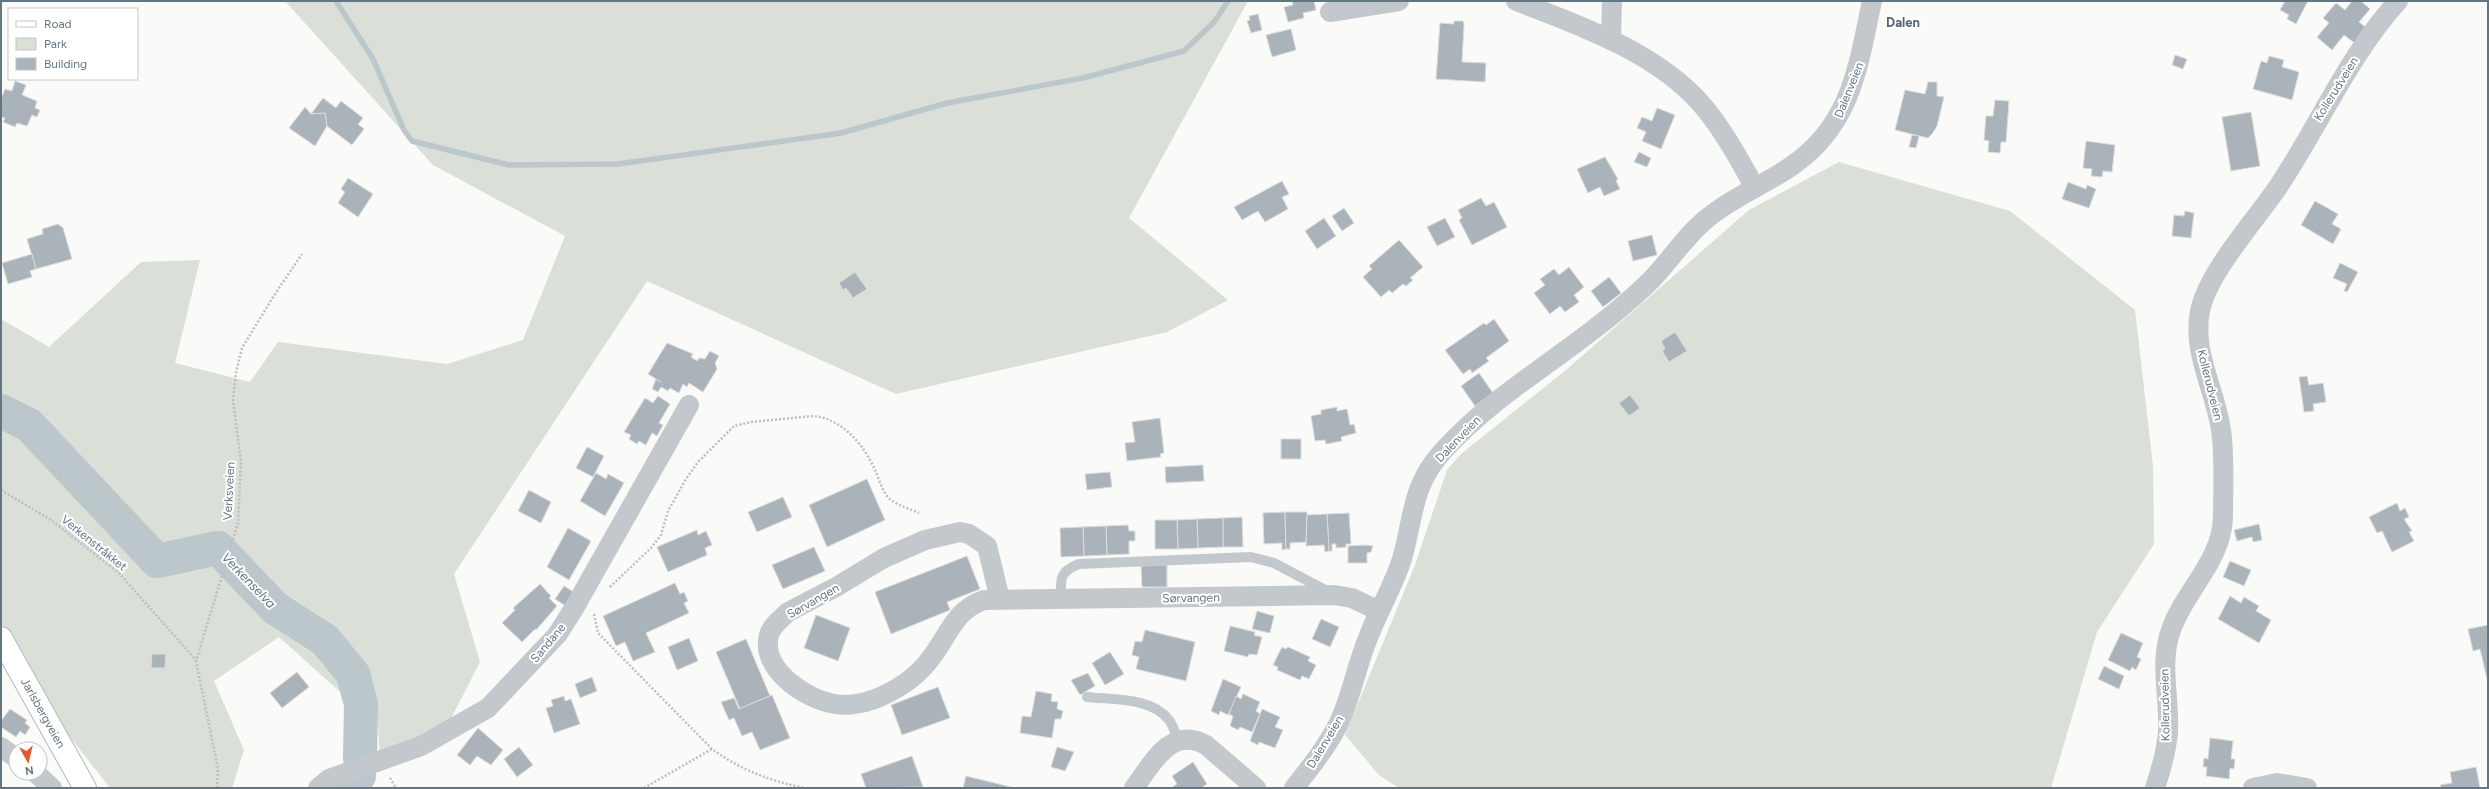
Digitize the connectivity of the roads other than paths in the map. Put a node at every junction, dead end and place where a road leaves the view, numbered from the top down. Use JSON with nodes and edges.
{"nodes":[{"id":1,"x":1400,"y":1,"type":"edge"},
{"id":2,"x":1516,"y":1,"type":"edge"},
{"id":3,"x":1612,"y":1,"type":"edge"},
{"id":4,"x":1872,"y":1,"type":"edge"},
{"id":5,"x":2398,"y":1,"type":"edge"},
{"id":6,"x":1330,"y":12,"type":"dead end"},
{"id":7,"x":1611,"y":40,"type":"junction"},
{"id":8,"x":1755,"y":188,"type":"junction"},
{"id":9,"x":690,"y":405,"type":"dead end"},
{"id":10,"x":1334,"y":595,"type":"junction"},
{"id":11,"x":1000,"y":599,"type":"junction"},
{"id":12,"x":1061,"y":600,"type":"junction"},
{"id":13,"x":1379,"y":611,"type":"junction"},
{"id":14,"x":1,"y":638,"type":"edge"},
{"id":15,"x":1087,"y":697,"type":"dead end"},
{"id":16,"x":1178,"y":739,"type":"junction"},
{"id":17,"x":45,"y":781,"type":"edge"},
{"id":18,"x":52,"y":788,"type":"edge"},
{"id":19,"x":85,"y":788,"type":"edge"},
{"id":20,"x":318,"y":788,"type":"edge"},
{"id":21,"x":1134,"y":788,"type":"edge"},
{"id":22,"x":1256,"y":788,"type":"edge"},
{"id":23,"x":1294,"y":788,"type":"edge"},
{"id":24,"x":2155,"y":788,"type":"edge"},
{"id":25,"x":2253,"y":788,"type":"edge"},
{"id":26,"x":2307,"y":788,"type":"edge"}],
"edges":[{"from":1,"to":6,"type":"street"},
{"from":2,"to":7,"type":"street"},
{"from":3,"to":7,"type":"street"},
{"from":4,"to":8,"type":"street","name":"Dalenveien"},
{"from":5,"to":24,"type":"street","name":"Kollerudveien"},
{"from":7,"to":8,"type":"street"},
{"from":8,"to":13,"type":"street","name":"Dalenveien"},
{"from":9,"to":20,"type":"street","name":"Sandane"},
{"from":10,"to":12,"type":"street","name":"Sørvangen"},
{"from":10,"to":12,"type":"lane"},
{"from":10,"to":13,"type":"street","name":"Sørvangen"},
{"from":11,"to":11,"type":"street","name":"Sørvangen"},
{"from":11,"to":12,"type":"street","name":"Sørvangen"},
{"from":13,"to":23,"type":"street","name":"Dalenveien"},
{"from":14,"to":19,"type":"street","name":"Jarlsbergveien"},
{"from":15,"to":16,"type":"lane"},
{"from":16,"to":21,"type":"street"},
{"from":16,"to":22,"type":"street"},
{"from":17,"to":18,"type":"street"},
{"from":25,"to":26,"type":"street"}]}
